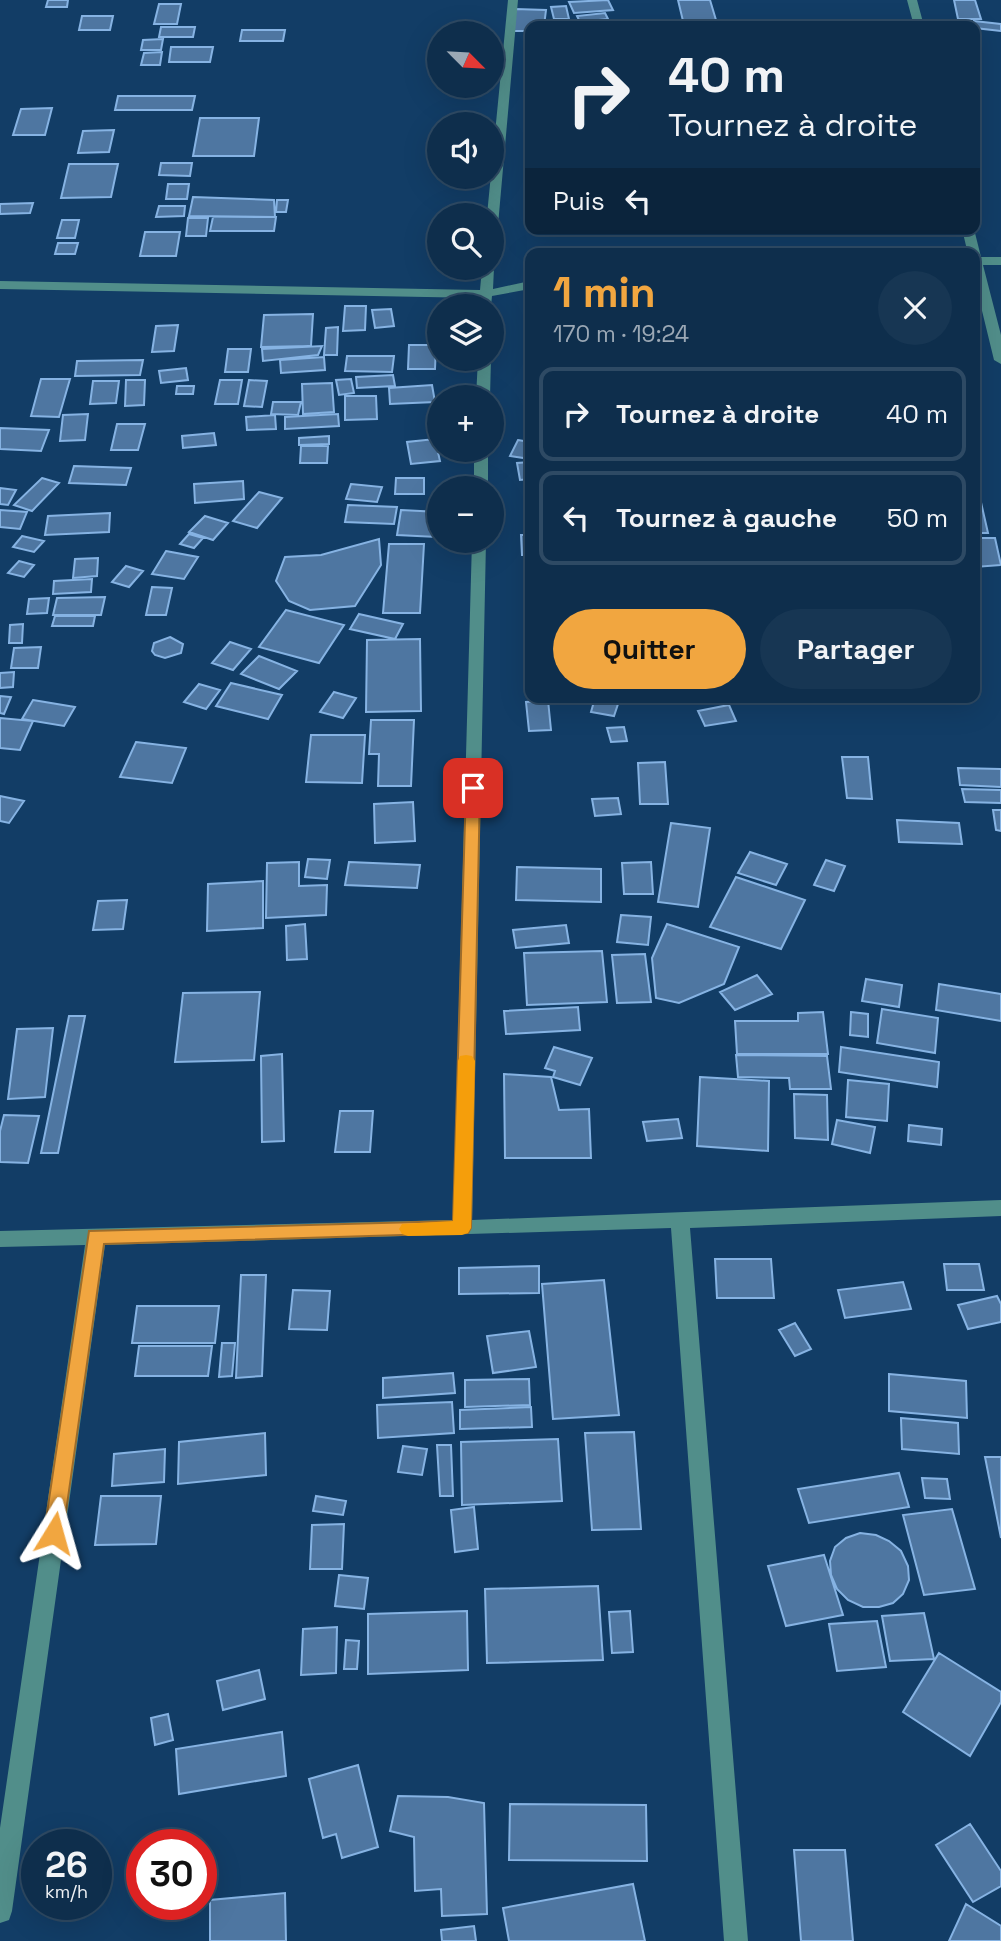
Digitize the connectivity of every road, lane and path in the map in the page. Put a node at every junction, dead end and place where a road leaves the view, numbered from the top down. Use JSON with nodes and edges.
{"nodes":[{"id":1,"x":513,"y":0,"type":"edge"},
{"id":2,"x":912,"y":0,"type":"edge"},
{"id":3,"x":918,"y":21,"type":"edge"},
{"id":4,"x":494,"y":203,"type":"edge"},
{"id":5,"x":980,"y":259,"type":"edge"},
{"id":6,"x":1001,"y":261,"type":"edge"},
{"id":7,"x":980,"y":278,"type":"edge"},
{"id":8,"x":0,"y":285,"type":"edge"},
{"id":9,"x":525,"y":287,"type":"edge"},
{"id":10,"x":503,"y":294,"type":"edge"},
{"id":11,"x":427,"y":298,"type":"edge"},
{"id":12,"x":1001,"y":360,"type":"edge"},
{"id":13,"x":479,"y":553,"type":"edge"},
{"id":14,"x":1001,"y":1208,"type":"edge"},
{"id":15,"x":680,"y":1220,"type":"junction"},
{"id":16,"x":462,"y":1228,"type":"junction"},
{"id":17,"x":96,"y":1236,"type":"junction"},
{"id":18,"x":0,"y":1239,"type":"edge"},
{"id":19,"x":0,"y":1911,"type":"edge"},
{"id":20,"x":736,"y":1941,"type":"edge"}],
"edges":[{"from":1,"to":4,"type":"street"},
{"from":2,"to":3,"type":"street"},
{"from":5,"to":6,"type":"street"},
{"from":7,"to":12,"type":"street"},
{"from":8,"to":11,"type":"street"},
{"from":9,"to":10,"type":"street"},
{"from":13,"to":16,"type":"street"},
{"from":14,"to":15,"type":"street"},
{"from":15,"to":16,"type":"street"},
{"from":15,"to":20,"type":"street"},
{"from":16,"to":17,"type":"street"},
{"from":17,"to":18,"type":"street"},
{"from":17,"to":19,"type":"street"}]}
